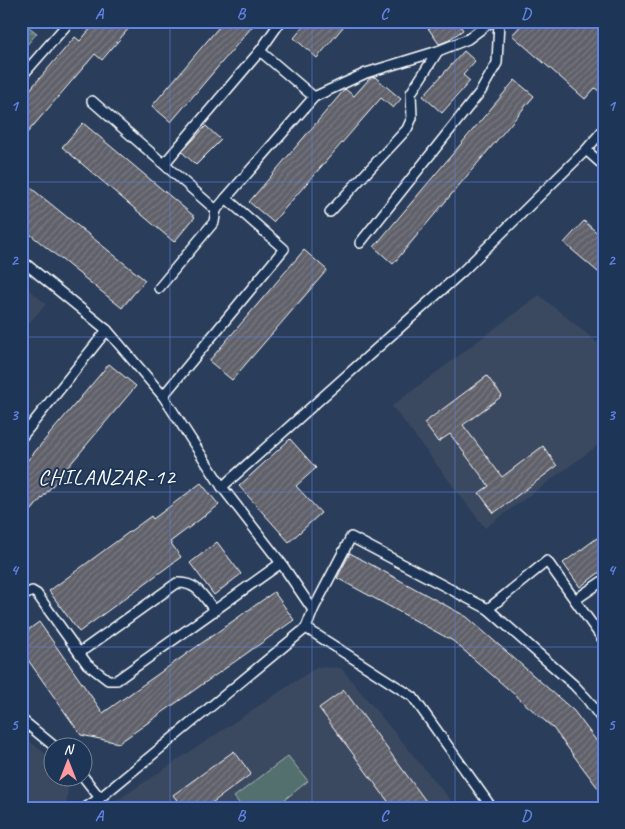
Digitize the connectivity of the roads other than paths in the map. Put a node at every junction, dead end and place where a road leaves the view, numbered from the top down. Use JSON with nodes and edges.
{"nodes":[{"id":1,"x":70,"y":21,"type":"edge"},
{"id":2,"x":281,"y":21,"type":"edge"},
{"id":3,"x":492,"y":21,"type":"edge"},
{"id":4,"x":499,"y":21,"type":"edge"},
{"id":5,"x":260,"y":51,"type":"junction"},
{"id":6,"x":438,"y":51,"type":"junction"},
{"id":7,"x":21,"y":77,"type":"edge"},
{"id":8,"x":314,"y":97,"type":"junction"},
{"id":9,"x":92,"y":101,"type":"dead end"},
{"id":10,"x":604,"y":129,"type":"edge"},
{"id":11,"x":586,"y":150,"type":"junction"},
{"id":12,"x":164,"y":164,"type":"junction"},
{"id":13,"x":604,"y":166,"type":"edge"},
{"id":14,"x":226,"y":198,"type":"junction"},
{"id":15,"x":216,"y":210,"type":"junction"},
{"id":16,"x":330,"y":212,"type":"dead end"},
{"id":17,"x":360,"y":243,"type":"dead end"},
{"id":18,"x":21,"y":260,"type":"edge"},
{"id":19,"x":159,"y":288,"type":"dead end"},
{"id":20,"x":107,"y":330,"type":"junction"},
{"id":21,"x":163,"y":396,"type":"junction"},
{"id":22,"x":21,"y":438,"type":"edge"},
{"id":23,"x":222,"y":486,"type":"junction"},
{"id":24,"x":281,"y":563,"type":"junction"},
{"id":25,"x":604,"y":580,"type":"edge"},
{"id":26,"x":21,"y":596,"type":"edge"},
{"id":27,"x":575,"y":600,"type":"junction"},
{"id":28,"x":488,"y":609,"type":"junction"},
{"id":29,"x":215,"y":610,"type":"junction"},
{"id":30,"x":313,"y":610,"type":"junction"},
{"id":31,"x":306,"y":628,"type":"junction"},
{"id":32,"x":604,"y":641,"type":"edge"},
{"id":33,"x":79,"y":653,"type":"junction"},
{"id":34,"x":21,"y":719,"type":"edge"},
{"id":35,"x":604,"y":722,"type":"edge"},
{"id":36,"x":42,"y":736,"type":"edge"},
{"id":37,"x":91,"y":786,"type":"edge"},
{"id":38,"x":100,"y":798,"type":"junction"},
{"id":39,"x":86,"y":808,"type":"edge"},
{"id":40,"x":492,"y":808,"type":"edge"}],
"edges":[{"from":1,"to":7,"type":"lane"},
{"from":2,"to":5,"type":"lane"},
{"from":3,"to":6,"type":"lane"},
{"from":4,"to":17,"type":"lane"},
{"from":5,"to":8,"type":"lane"},
{"from":5,"to":12,"type":"lane"},
{"from":6,"to":8,"type":"lane"},
{"from":6,"to":16,"type":"lane"},
{"from":8,"to":14,"type":"lane"},
{"from":9,"to":12,"type":"lane"},
{"from":10,"to":11,"type":"lane"},
{"from":11,"to":13,"type":"lane"},
{"from":11,"to":23,"type":"lane"},
{"from":12,"to":15,"type":"lane"},
{"from":14,"to":15,"type":"lane"},
{"from":14,"to":21,"type":"lane"},
{"from":15,"to":19,"type":"lane"},
{"from":18,"to":20,"type":"lane"},
{"from":20,"to":21,"type":"lane"},
{"from":20,"to":22,"type":"lane"},
{"from":21,"to":23,"type":"lane"},
{"from":23,"to":24,"type":"lane"},
{"from":24,"to":29,"type":"lane"},
{"from":24,"to":30,"type":"lane"},
{"from":25,"to":27,"type":"lane"},
{"from":26,"to":33,"type":"lane"},
{"from":27,"to":28,"type":"lane"},
{"from":27,"to":32,"type":"lane"},
{"from":28,"to":30,"type":"lane"},
{"from":28,"to":35,"type":"lane"},
{"from":29,"to":33,"type":"lane"},
{"from":29,"to":33,"type":"lane"},
{"from":30,"to":31,"type":"lane"},
{"from":31,"to":38,"type":"lane"},
{"from":31,"to":40,"type":"lane"},
{"from":34,"to":36,"type":"lane"},
{"from":37,"to":38,"type":"lane"},
{"from":38,"to":39,"type":"lane"}]}
